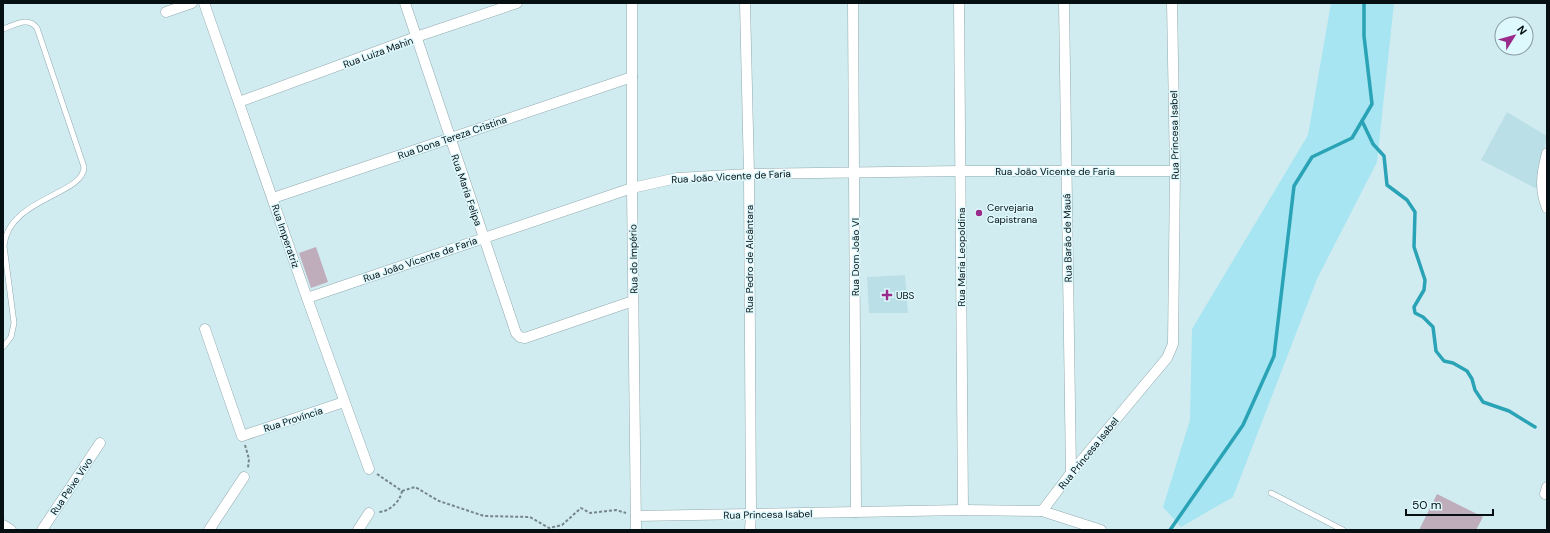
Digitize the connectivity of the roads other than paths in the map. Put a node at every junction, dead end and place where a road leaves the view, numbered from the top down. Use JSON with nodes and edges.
{"nodes":[{"id":1,"x":192,"y":3,"type":"edge"},
{"id":2,"x":204,"y":3,"type":"edge"},
{"id":3,"x":405,"y":3,"type":"edge"},
{"id":4,"x":518,"y":3,"type":"edge"},
{"id":5,"x":632,"y":3,"type":"edge"},
{"id":6,"x":745,"y":3,"type":"edge"},
{"id":7,"x":853,"y":3,"type":"edge"},
{"id":8,"x":959,"y":3,"type":"edge"},
{"id":9,"x":1064,"y":3,"type":"edge"},
{"id":10,"x":1172,"y":3,"type":"edge"},
{"id":11,"x":166,"y":12,"type":"dead end"},
{"id":12,"x":3,"y":29,"type":"edge"},
{"id":13,"x":416,"y":38,"type":"junction"},
{"id":14,"x":632,"y":77,"type":"junction"},
{"id":15,"x":239,"y":102,"type":"junction"},
{"id":16,"x":450,"y":138,"type":"junction"},
{"id":17,"x":1547,"y":153,"type":"edge"},
{"id":18,"x":960,"y":171,"type":"junction"},
{"id":19,"x":1066,"y":171,"type":"junction"},
{"id":20,"x":1175,"y":171,"type":"junction"},
{"id":21,"x":855,"y":173,"type":"junction"},
{"id":22,"x":749,"y":174,"type":"junction"},
{"id":23,"x":632,"y":188,"type":"junction"},
{"id":24,"x":273,"y":198,"type":"junction"},
{"id":25,"x":1547,"y":208,"type":"edge"},
{"id":26,"x":484,"y":238,"type":"junction"},
{"id":27,"x":4,"y":262,"type":"edge"},
{"id":28,"x":307,"y":298,"type":"junction"},
{"id":29,"x":633,"y":301,"type":"junction"},
{"id":30,"x":205,"y":329,"type":"dead end"},
{"id":31,"x":3,"y":347,"type":"edge"},
{"id":32,"x":344,"y":402,"type":"junction"},
{"id":33,"x":100,"y":443,"type":"dead end"},
{"id":34,"x":369,"y":469,"type":"road end"},
{"id":35,"x":1071,"y":473,"type":"junction"},
{"id":36,"x":244,"y":477,"type":"road end"},
{"id":37,"x":1271,"y":492,"type":"dead end"},
{"id":38,"x":963,"y":510,"type":"junction"},
{"id":39,"x":1042,"y":511,"type":"junction"},
{"id":40,"x":856,"y":512,"type":"junction"},
{"id":41,"x":369,"y":513,"type":"road end"},
{"id":42,"x":751,"y":514,"type":"junction"},
{"id":43,"x":636,"y":516,"type":"junction"},
{"id":44,"x":3,"y":525,"type":"edge"},
{"id":45,"x":11,"y":530,"type":"edge"},
{"id":46,"x":42,"y":530,"type":"edge"},
{"id":47,"x":209,"y":530,"type":"edge"},
{"id":48,"x":358,"y":530,"type":"edge"},
{"id":49,"x":636,"y":530,"type":"edge"},
{"id":50,"x":750,"y":530,"type":"edge"},
{"id":51,"x":1101,"y":530,"type":"edge"},
{"id":52,"x":1343,"y":530,"type":"edge"}],
"edges":[{"from":1,"to":11,"type":"street"},
{"from":2,"to":15,"type":"street","name":"Rua Imperatriz"},
{"from":3,"to":13,"type":"street","name":"Rua Maria Felipa"},
{"from":4,"to":13,"type":"street","name":"Rua Luiza Mahin"},
{"from":5,"to":14,"type":"street","name":"Rua do Império"},
{"from":6,"to":22,"type":"street","name":"Rua Pedro de Alcântara"},
{"from":7,"to":21,"type":"street","name":"Rua Dom João VI"},
{"from":8,"to":18,"type":"street","name":"Rua Maria Leopoldina"},
{"from":9,"to":19,"type":"street","name":"Rua Barão de Mauá"},
{"from":10,"to":20,"type":"street","name":"Rua Princesa Isabel"},
{"from":12,"to":27,"type":"lane"},
{"from":13,"to":15,"type":"street","name":"Rua Luiza Mahin"},
{"from":13,"to":16,"type":"street","name":"Rua Maria Felipa"},
{"from":14,"to":16,"type":"street","name":"Rua Dona Tereza Cristina"},
{"from":14,"to":23,"type":"street","name":"Rua do Império"},
{"from":15,"to":24,"type":"street","name":"Rua Imperatriz"},
{"from":16,"to":24,"type":"street","name":"Rua Dona Tereza Cristina"},
{"from":16,"to":26,"type":"street","name":"Rua Maria Felipa"},
{"from":17,"to":25,"type":"street"},
{"from":18,"to":19,"type":"street","name":"Rua João Vicente de Faria"},
{"from":18,"to":21,"type":"street","name":"Rua João Vicente de Faria"},
{"from":18,"to":38,"type":"street","name":"Rua Maria Leopoldina"},
{"from":19,"to":20,"type":"street","name":"Rua João Vicente de Faria"},
{"from":19,"to":35,"type":"street","name":"Rua Barão de Mauá"},
{"from":20,"to":35,"type":"street","name":"Rua Princesa Isabel"},
{"from":21,"to":22,"type":"street","name":"Rua João Vicente de Faria"},
{"from":21,"to":40,"type":"street","name":"Rua Dom João VI"},
{"from":22,"to":23,"type":"street","name":"Rua João Vicente de Faria"},
{"from":22,"to":42,"type":"street","name":"Rua Pedro de Alcântara"},
{"from":23,"to":26,"type":"street","name":"Rua João Vicente de Faria"},
{"from":23,"to":29,"type":"street","name":"Rua do Império"},
{"from":24,"to":28,"type":"street","name":"Rua Imperatriz"},
{"from":26,"to":28,"type":"street","name":"Rua João Vicente de Faria"},
{"from":26,"to":29,"type":"street","name":"Rua Maria Felipa"},
{"from":27,"to":31,"type":"lane"},
{"from":28,"to":32,"type":"street","name":"Rua Imperatriz"},
{"from":29,"to":43,"type":"street","name":"Rua do Império"},
{"from":30,"to":32,"type":"street","name":"Rua Província"},
{"from":32,"to":34,"type":"street","name":"Rua Imperatriz"},
{"from":33,"to":46,"type":"street","name":"Rua Peixe Vivo"},
{"from":35,"to":39,"type":"street","name":"Rua Princesa Isabel"},
{"from":36,"to":47,"type":"street"},
{"from":37,"to":52,"type":"lane"},
{"from":38,"to":39,"type":"street","name":"Rua Princesa Isabel"},
{"from":38,"to":40,"type":"street","name":"Rua Princesa Isabel"},
{"from":39,"to":51,"type":"street"},
{"from":40,"to":42,"type":"street","name":"Rua Princesa Isabel"},
{"from":41,"to":48,"type":"street"},
{"from":42,"to":43,"type":"street","name":"Rua Princesa Isabel"},
{"from":42,"to":50,"type":"street","name":"Rua Pedro de Alcântara"},
{"from":43,"to":49,"type":"street","name":"Rua do Império"},
{"from":44,"to":45,"type":"street"}]}
